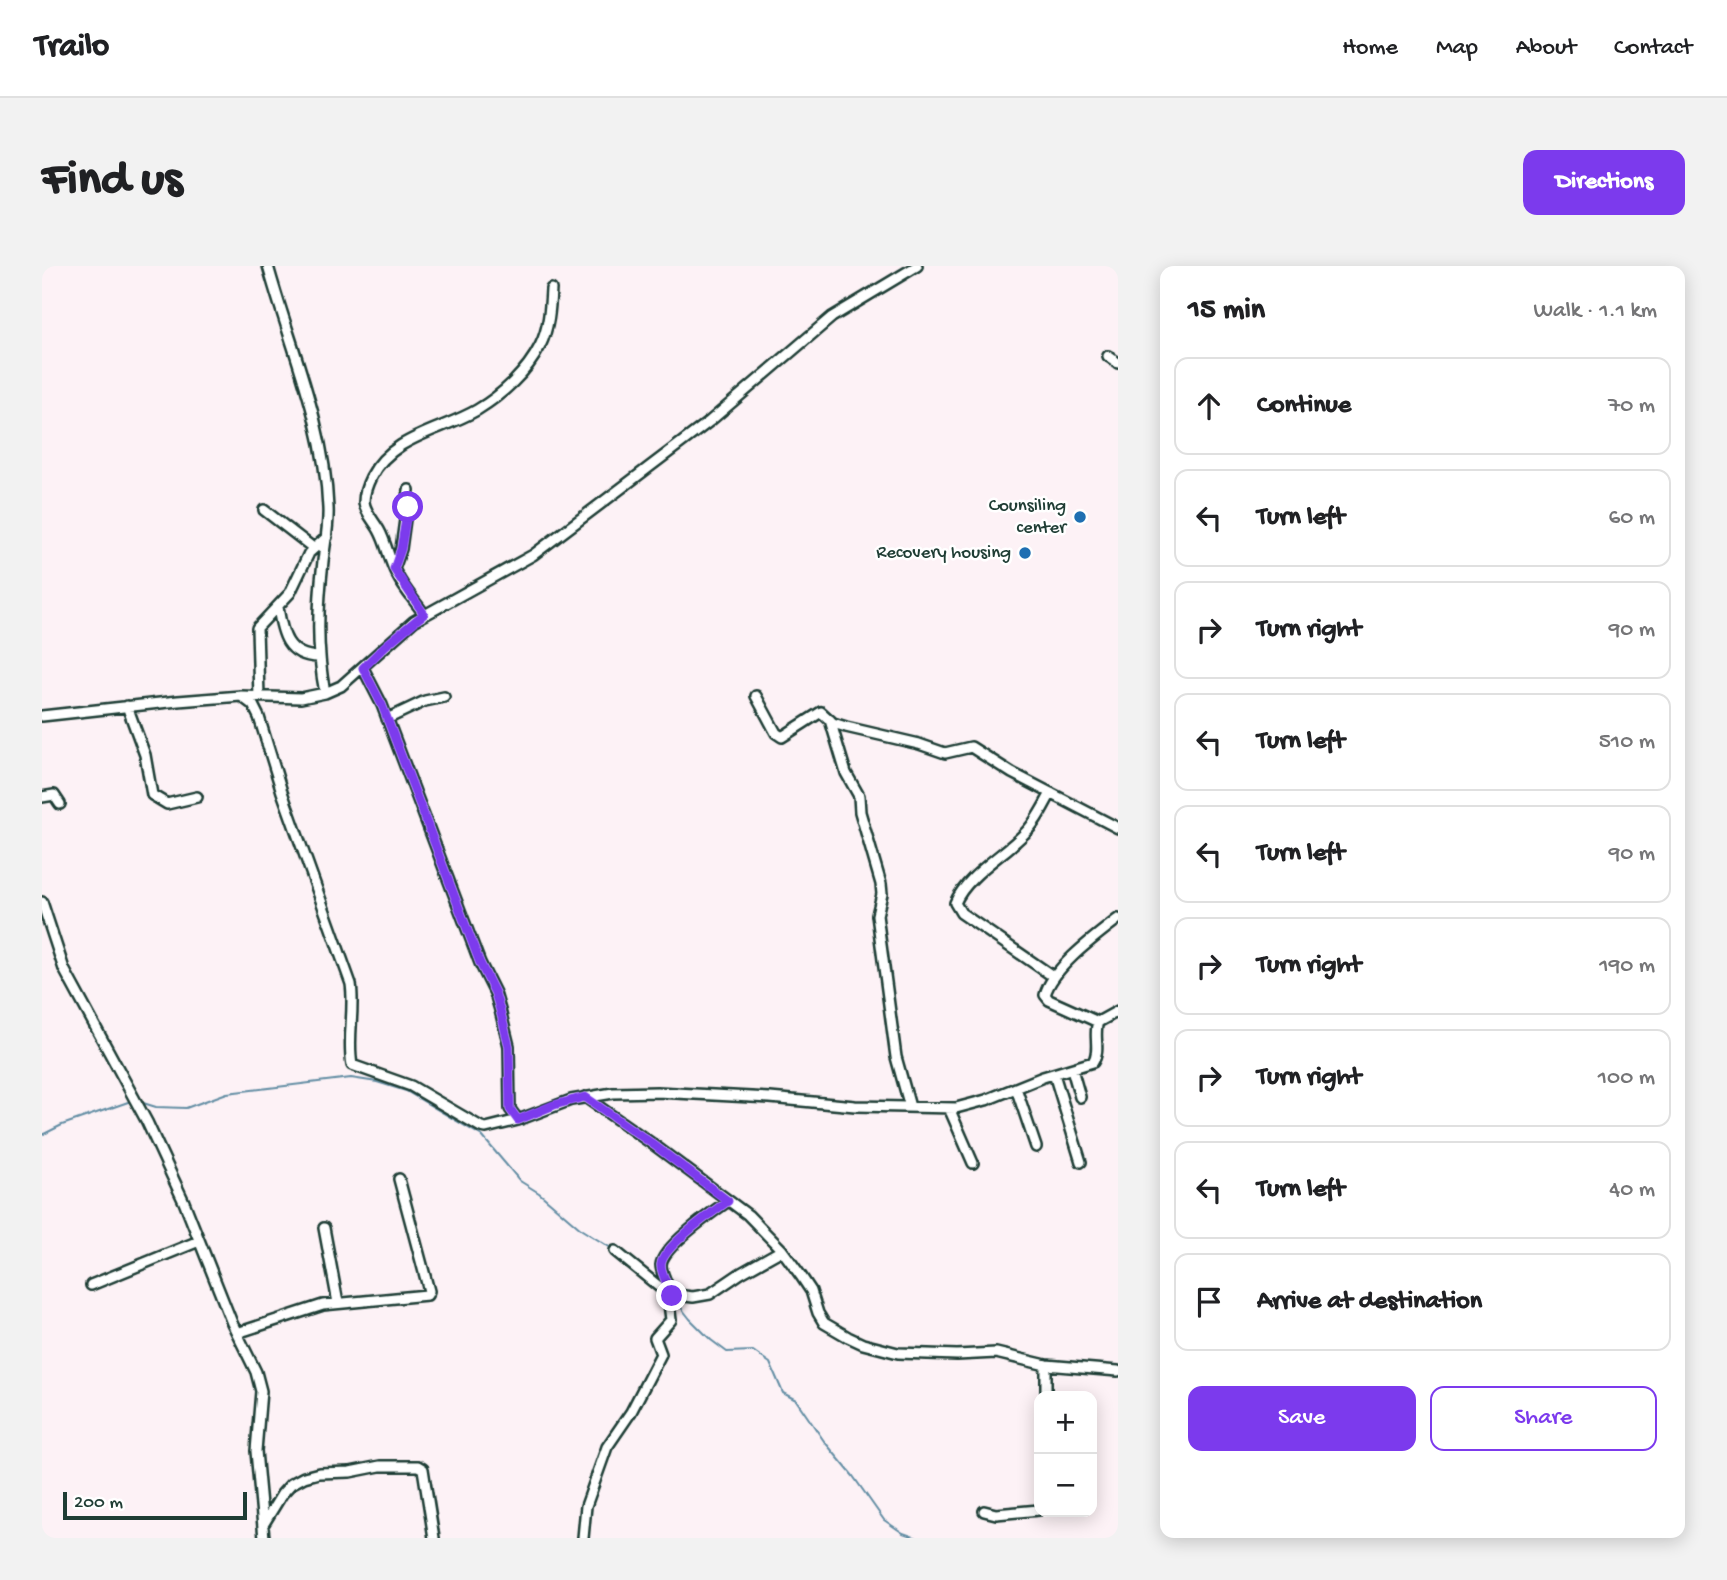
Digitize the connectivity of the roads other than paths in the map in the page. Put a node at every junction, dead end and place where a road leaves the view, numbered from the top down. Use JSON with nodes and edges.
{"nodes":[{"id":1,"x":268,"y":266,"type":"edge"},
{"id":2,"x":917,"y":266,"type":"edge"},
{"id":3,"x":551,"y":289,"type":"dead end"},
{"id":4,"x":1108,"y":356,"type":"dead end"},
{"id":5,"x":1118,"y":363,"type":"edge"},
{"id":6,"x":409,"y":490,"type":"dead end"},
{"id":7,"x":264,"y":510,"type":"dead end"},
{"id":8,"x":327,"y":537,"type":"junction"},
{"id":9,"x":312,"y":548,"type":"junction"},
{"id":10,"x":394,"y":569,"type":"junction"},
{"id":11,"x":278,"y":607,"type":"junction"},
{"id":12,"x":424,"y":614,"type":"junction"},
{"id":13,"x":318,"y":657,"type":"junction"},
{"id":14,"x":363,"y":668,"type":"junction"},
{"id":15,"x":325,"y":693,"type":"junction"},
{"id":16,"x":241,"y":696,"type":"junction"},
{"id":17,"x":756,"y":696,"type":"dead end"},
{"id":18,"x":259,"y":697,"type":"junction"},
{"id":19,"x":444,"y":697,"type":"dead end"},
{"id":20,"x":127,"y":706,"type":"junction"},
{"id":21,"x":42,"y":716,"type":"edge"},
{"id":22,"x":387,"y":719,"type":"junction"},
{"id":23,"x":830,"y":720,"type":"junction"},
{"id":24,"x":1051,"y":793,"type":"junction"},
{"id":25,"x":42,"y":797,"type":"edge"},
{"id":26,"x":197,"y":797,"type":"dead end"},
{"id":27,"x":61,"y":804,"type":"dead end"},
{"id":28,"x":1118,"y":828,"type":"edge"},
{"id":29,"x":42,"y":902,"type":"edge"},
{"id":30,"x":1118,"y":919,"type":"edge"},
{"id":31,"x":1054,"y":976,"type":"junction"},
{"id":32,"x":1118,"y":1011,"type":"edge"},
{"id":33,"x":1098,"y":1022,"type":"junction"},
{"id":34,"x":1072,"y":1069,"type":"junction"},
{"id":35,"x":1054,"y":1074,"type":"junction"},
{"id":36,"x":1016,"y":1088,"type":"junction"},
{"id":37,"x":585,"y":1097,"type":"junction"},
{"id":38,"x":1080,"y":1097,"type":"dead end"},
{"id":39,"x":910,"y":1107,"type":"junction"},
{"id":40,"x":949,"y":1108,"type":"junction"},
{"id":41,"x":518,"y":1120,"type":"junction"},
{"id":42,"x":1036,"y":1147,"type":"dead end"},
{"id":43,"x":1081,"y":1162,"type":"dead end"},
{"id":44,"x":974,"y":1163,"type":"dead end"},
{"id":45,"x":399,"y":1180,"type":"dead end"},
{"id":46,"x":728,"y":1201,"type":"junction"},
{"id":47,"x":324,"y":1228,"type":"dead end"},
{"id":48,"x":199,"y":1241,"type":"junction"},
{"id":49,"x":782,"y":1250,"type":"junction"},
{"id":50,"x":615,"y":1251,"type":"dead end"},
{"id":51,"x":91,"y":1285,"type":"dead end"},
{"id":52,"x":670,"y":1295,"type":"junction"},
{"id":53,"x":338,"y":1303,"type":"junction"},
{"id":54,"x":237,"y":1333,"type":"junction"},
{"id":55,"x":1045,"y":1364,"type":"junction"},
{"id":56,"x":1118,"y":1371,"type":"edge"},
{"id":57,"x":1046,"y":1391,"type":"edge"},
{"id":58,"x":1034,"y":1510,"type":"edge"},
{"id":59,"x":984,"y":1511,"type":"dead end"},
{"id":60,"x":263,"y":1525,"type":"junction"},
{"id":61,"x":264,"y":1538,"type":"edge"},
{"id":62,"x":434,"y":1538,"type":"edge"},
{"id":63,"x":583,"y":1538,"type":"edge"}],
"edges":[{"from":1,"to":8,"type":"street"},
{"from":2,"to":12,"type":"street"},
{"from":3,"to":10,"type":"street"},
{"from":4,"to":5,"type":"street"},
{"from":6,"to":10,"type":"street"},
{"from":7,"to":9,"type":"street"},
{"from":8,"to":9,"type":"street"},
{"from":8,"to":13,"type":"street"},
{"from":9,"to":11,"type":"street"},
{"from":10,"to":12,"type":"street"},
{"from":11,"to":13,"type":"street"},
{"from":11,"to":18,"type":"street"},
{"from":12,"to":14,"type":"street"},
{"from":13,"to":15,"type":"street"},
{"from":14,"to":15,"type":"street"},
{"from":14,"to":22,"type":"street"},
{"from":15,"to":18,"type":"street"},
{"from":16,"to":18,"type":"street"},
{"from":16,"to":20,"type":"street"},
{"from":16,"to":41,"type":"street"},
{"from":17,"to":23,"type":"street"},
{"from":19,"to":22,"type":"street"},
{"from":20,"to":21,"type":"street"},
{"from":20,"to":26,"type":"street"},
{"from":22,"to":41,"type":"street"},
{"from":23,"to":24,"type":"street"},
{"from":23,"to":39,"type":"street"},
{"from":24,"to":28,"type":"street"},
{"from":24,"to":31,"type":"street"},
{"from":25,"to":27,"type":"street"},
{"from":29,"to":48,"type":"street"},
{"from":30,"to":31,"type":"street"},
{"from":31,"to":33,"type":"street"},
{"from":32,"to":33,"type":"street"},
{"from":33,"to":34,"type":"street"},
{"from":34,"to":35,"type":"street"},
{"from":34,"to":38,"type":"street"},
{"from":35,"to":36,"type":"street"},
{"from":35,"to":43,"type":"street"},
{"from":36,"to":40,"type":"street"},
{"from":36,"to":42,"type":"street"},
{"from":37,"to":39,"type":"street"},
{"from":37,"to":41,"type":"street"},
{"from":37,"to":46,"type":"street"},
{"from":39,"to":40,"type":"street"},
{"from":40,"to":44,"type":"street"},
{"from":45,"to":53,"type":"street"},
{"from":46,"to":49,"type":"street"},
{"from":46,"to":52,"type":"street"},
{"from":47,"to":53,"type":"street"},
{"from":48,"to":51,"type":"street"},
{"from":48,"to":54,"type":"street"},
{"from":49,"to":52,"type":"street"},
{"from":49,"to":55,"type":"street"},
{"from":50,"to":52,"type":"street"},
{"from":52,"to":63,"type":"street"},
{"from":53,"to":54,"type":"street"},
{"from":54,"to":60,"type":"street"},
{"from":55,"to":56,"type":"street"},
{"from":55,"to":57,"type":"street"},
{"from":58,"to":59,"type":"street"},
{"from":60,"to":61,"type":"street"},
{"from":60,"to":62,"type":"street"}]}
